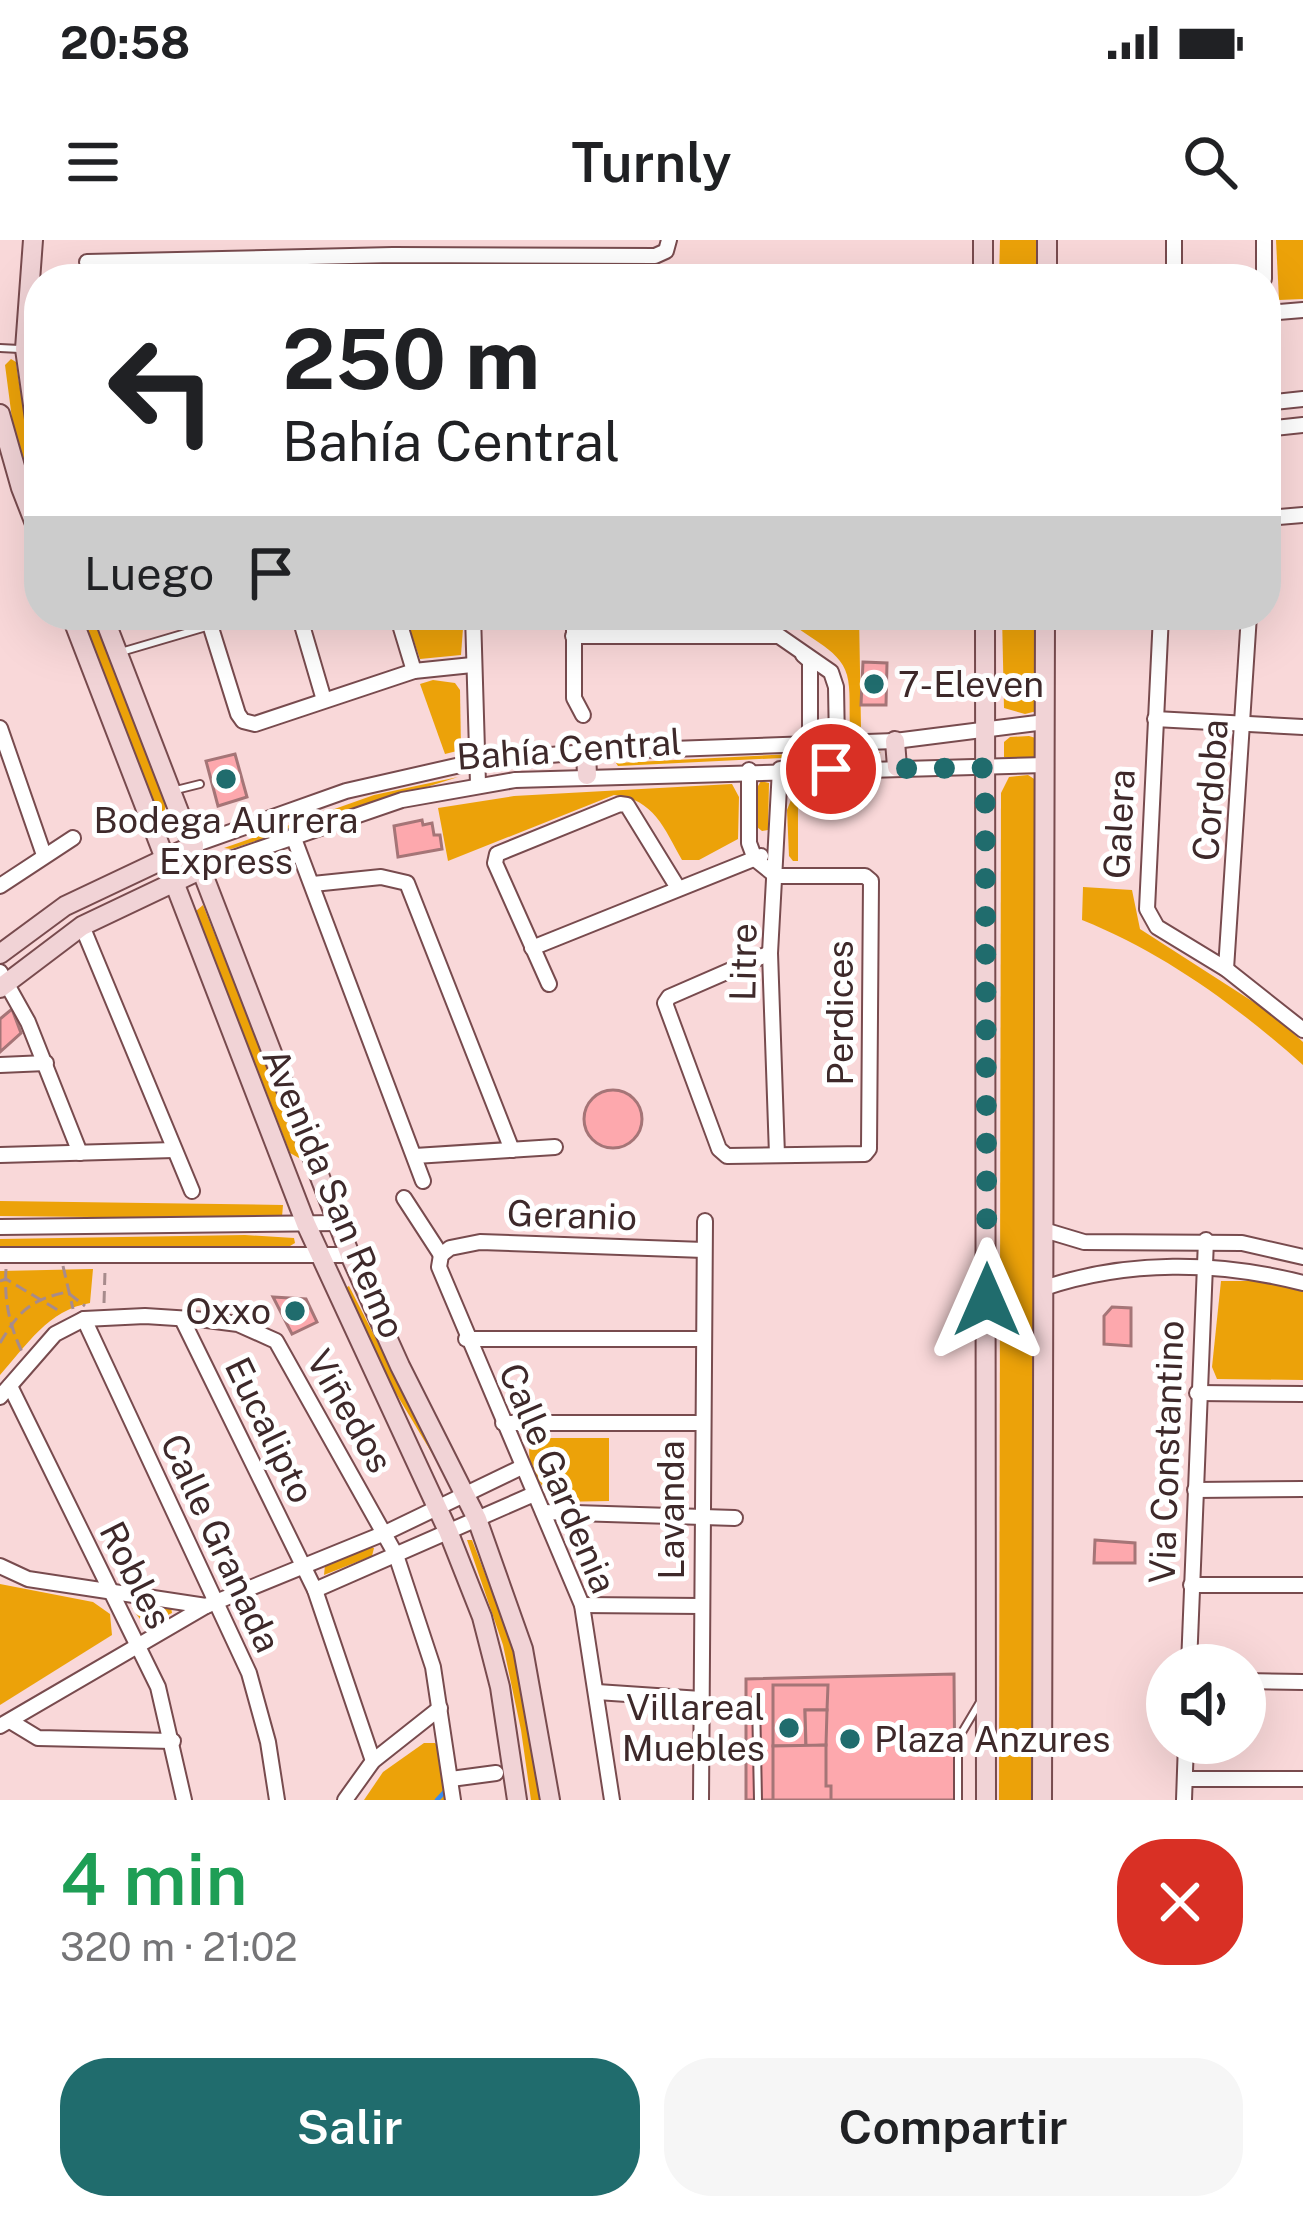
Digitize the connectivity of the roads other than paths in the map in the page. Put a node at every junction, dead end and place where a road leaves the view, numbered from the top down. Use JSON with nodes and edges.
{"nodes":[{"id":1,"x":668,"y":246,"type":"edge"},
{"id":2,"x":395,"y":248,"type":"edge"},
{"id":3,"x":87,"y":262,"type":"dead end"},
{"id":4,"x":0,"y":414,"type":"edge"},
{"id":5,"x":24,"y":495,"type":"edge"},
{"id":6,"x":76,"y":630,"type":"edge"},
{"id":7,"x":109,"y":630,"type":"edge"},
{"id":8,"x":183,"y":630,"type":"edge"},
{"id":9,"x":211,"y":630,"type":"edge"},
{"id":10,"x":303,"y":630,"type":"edge"},
{"id":11,"x":402,"y":630,"type":"edge"},
{"id":12,"x":473,"y":630,"type":"edge"},
{"id":13,"x":573,"y":630,"type":"edge"},
{"id":14,"x":760,"y":630,"type":"edge"},
{"id":15,"x":985,"y":630,"type":"edge"},
{"id":16,"x":1045,"y":630,"type":"edge"},
{"id":17,"x":1160,"y":630,"type":"edge"},
{"id":18,"x":1248,"y":630,"type":"edge"},
{"id":19,"x":573,"y":635,"type":"junction"},
{"id":20,"x":760,"y":636,"type":"junction"},
{"id":21,"x":118,"y":653,"type":"junction"},
{"id":22,"x":805,"y":656,"type":"junction"},
{"id":23,"x":472,"y":665,"type":"junction"},
{"id":24,"x":414,"y":671,"type":"junction"},
{"id":25,"x":324,"y":700,"type":"junction"},
{"id":26,"x":584,"y":716,"type":"dead end"},
{"id":27,"x":1154,"y":719,"type":"junction"},
{"id":28,"x":1045,"y":722,"type":"junction"},
{"id":29,"x":1245,"y":724,"type":"junction"},
{"id":30,"x":1303,"y":727,"type":"edge"},
{"id":31,"x":0,"y":728,"type":"edge"},
{"id":32,"x":985,"y":730,"type":"junction"},
{"id":33,"x":895,"y":741,"type":"junction"},
{"id":34,"x":810,"y":744,"type":"junction"},
{"id":35,"x":837,"y":744,"type":"junction"},
{"id":36,"x":586,"y":752,"type":"junction"},
{"id":37,"x":478,"y":761,"type":"junction"},
{"id":38,"x":1046,"y":765,"type":"junction"},
{"id":39,"x":896,"y":767,"type":"junction"},
{"id":40,"x":985,"y":768,"type":"junction"},
{"id":41,"x":749,"y":770,"type":"junction"},
{"id":42,"x":780,"y":770,"type":"junction"},
{"id":43,"x":587,"y":775,"type":"junction"},
{"id":44,"x":200,"y":784,"type":"dead end"},
{"id":45,"x":478,"y":784,"type":"junction"},
{"id":46,"x":172,"y":791,"type":"junction"},
{"id":47,"x":293,"y":836,"type":"junction"},
{"id":48,"x":74,"y":838,"type":"dead end"},
{"id":49,"x":194,"y":845,"type":"junction"},
{"id":50,"x":775,"y":851,"type":"junction"},
{"id":51,"x":44,"y":855,"type":"junction"},
{"id":52,"x":164,"y":856,"type":"junction"},
{"id":53,"x":755,"y":859,"type":"junction"},
{"id":54,"x":204,"y":868,"type":"junction"},
{"id":55,"x":776,"y":876,"type":"junction"},
{"id":56,"x":174,"y":881,"type":"junction"},
{"id":57,"x":313,"y":884,"type":"junction"},
{"id":58,"x":0,"y":886,"type":"edge"},
{"id":59,"x":677,"y":888,"type":"junction"},
{"id":60,"x":82,"y":926,"type":"junction"},
{"id":61,"x":532,"y":948,"type":"junction"},
{"id":62,"x":770,"y":953,"type":"junction"},
{"id":63,"x":0,"y":954,"type":"edge"},
{"id":64,"x":1226,"y":970,"type":"junction"},
{"id":65,"x":2,"y":981,"type":"edge"},
{"id":66,"x":549,"y":984,"type":"dead end"},
{"id":67,"x":1303,"y":1030,"type":"edge"},
{"id":68,"x":46,"y":1063,"type":"junction"},
{"id":69,"x":0,"y":1065,"type":"edge"},
{"id":70,"x":555,"y":1148,"type":"dead end"},
{"id":71,"x":174,"y":1150,"type":"junction"},
{"id":72,"x":512,"y":1150,"type":"junction"},
{"id":73,"x":80,"y":1153,"type":"junction"},
{"id":74,"x":0,"y":1155,"type":"edge"},
{"id":75,"x":776,"y":1155,"type":"junction"},
{"id":76,"x":415,"y":1156,"type":"junction"},
{"id":77,"x":423,"y":1181,"type":"dead end"},
{"id":78,"x":192,"y":1191,"type":"dead end"},
{"id":79,"x":404,"y":1198,"type":"dead end"},
{"id":80,"x":704,"y":1221,"type":"dead end"},
{"id":81,"x":338,"y":1223,"type":"junction"},
{"id":82,"x":306,"y":1224,"type":"junction"},
{"id":83,"x":0,"y":1227,"type":"edge"},
{"id":84,"x":1044,"y":1230,"type":"junction"},
{"id":85,"x":1206,"y":1240,"type":"junction"},
{"id":86,"x":704,"y":1250,"type":"junction"},
{"id":87,"x":4,"y":1255,"type":"edge"},
{"id":88,"x":350,"y":1255,"type":"junction"},
{"id":89,"x":441,"y":1255,"type":"junction"},
{"id":90,"x":320,"y":1256,"type":"junction"},
{"id":91,"x":1303,"y":1257,"type":"edge"},
{"id":92,"x":1204,"y":1268,"type":"junction"},
{"id":93,"x":1303,"y":1283,"type":"edge"},
{"id":94,"x":1044,"y":1288,"type":"junction"},
{"id":95,"x":89,"y":1319,"type":"junction"},
{"id":96,"x":182,"y":1319,"type":"junction"},
{"id":97,"x":466,"y":1339,"type":"junction"},
{"id":98,"x":702,"y":1340,"type":"junction"},
{"id":99,"x":5,"y":1392,"type":"edge"},
{"id":100,"x":1197,"y":1393,"type":"junction"},
{"id":101,"x":1303,"y":1394,"type":"edge"},
{"id":102,"x":502,"y":1423,"type":"junction"},
{"id":103,"x":701,"y":1423,"type":"junction"},
{"id":104,"x":522,"y":1467,"type":"junction"},
{"id":105,"x":1303,"y":1489,"type":"edge"},
{"id":106,"x":1195,"y":1490,"type":"junction"},
{"id":107,"x":465,"y":1494,"type":"junction"},
{"id":108,"x":534,"y":1494,"type":"junction"},
{"id":109,"x":437,"y":1508,"type":"junction"},
{"id":110,"x":544,"y":1512,"type":"junction"},
{"id":111,"x":701,"y":1515,"type":"junction"},
{"id":112,"x":735,"y":1517,"type":"dead end"},
{"id":113,"x":477,"y":1519,"type":"junction"},
{"id":114,"x":448,"y":1531,"type":"junction"},
{"id":115,"x":385,"y":1532,"type":"junction"},
{"id":116,"x":396,"y":1555,"type":"junction"},
{"id":117,"x":0,"y":1566,"type":"edge"},
{"id":118,"x":305,"y":1568,"type":"junction"},
{"id":119,"x":1192,"y":1585,"type":"junction"},
{"id":120,"x":1303,"y":1586,"type":"edge"},
{"id":121,"x":108,"y":1588,"type":"junction"},
{"id":122,"x":315,"y":1590,"type":"junction"},
{"id":123,"x":212,"y":1604,"type":"junction"},
{"id":124,"x":582,"y":1605,"type":"junction"},
{"id":125,"x":701,"y":1606,"type":"junction"},
{"id":126,"x":138,"y":1644,"type":"junction"},
{"id":127,"x":1190,"y":1644,"type":"edge"},
{"id":128,"x":1266,"y":1682,"type":"edge"},
{"id":129,"x":1303,"y":1682,"type":"edge"},
{"id":130,"x":987,"y":1688,"type":"junction"},
{"id":131,"x":597,"y":1692,"type":"junction"},
{"id":132,"x":756,"y":1698,"type":"dead end"},
{"id":133,"x":701,"y":1700,"type":"junction"},
{"id":134,"x":440,"y":1708,"type":"junction"},
{"id":135,"x":5,"y":1724,"type":"edge"},
{"id":136,"x":173,"y":1741,"type":"junction"},
{"id":137,"x":373,"y":1761,"type":"junction"},
{"id":138,"x":1185,"y":1764,"type":"edge"},
{"id":139,"x":496,"y":1773,"type":"dead end"},
{"id":140,"x":451,"y":1779,"type":"junction"},
{"id":141,"x":1185,"y":1779,"type":"junction"},
{"id":142,"x":1303,"y":1779,"type":"edge"},
{"id":143,"x":184,"y":1800,"type":"edge"},
{"id":144,"x":277,"y":1800,"type":"edge"},
{"id":145,"x":345,"y":1800,"type":"edge"},
{"id":146,"x":453,"y":1800,"type":"edge"},
{"id":147,"x":518,"y":1800,"type":"edge"},
{"id":148,"x":550,"y":1800,"type":"edge"},
{"id":149,"x":612,"y":1800,"type":"edge"},
{"id":150,"x":701,"y":1800,"type":"edge"},
{"id":151,"x":758,"y":1800,"type":"edge"},
{"id":152,"x":958,"y":1800,"type":"edge"},
{"id":153,"x":986,"y":1800,"type":"edge"},
{"id":154,"x":1042,"y":1800,"type":"edge"},
{"id":155,"x":1184,"y":1800,"type":"edge"}],
"edges":[{"from":1,"to":2,"type":"street"},
{"from":2,"to":3,"type":"street"},
{"from":4,"to":5,"type":"street"},
{"from":6,"to":52,"type":"street","name":"Avenida San Remo"},
{"from":7,"to":21,"type":"street","name":"Avenida San Remo"},
{"from":8,"to":21,"type":"lane"},
{"from":9,"to":25,"type":"street"},
{"from":10,"to":25,"type":"street"},
{"from":11,"to":24,"type":"street"},
{"from":12,"to":23,"type":"street"},
{"from":13,"to":19,"type":"street"},
{"from":14,"to":20,"type":"street"},
{"from":15,"to":32,"type":"street"},
{"from":16,"to":28,"type":"street"},
{"from":17,"to":27,"type":"street","name":"Galera"},
{"from":18,"to":29,"type":"street","name":"Cordoba"},
{"from":19,"to":20,"type":"street"},
{"from":19,"to":26,"type":"street"},
{"from":20,"to":22,"type":"street"},
{"from":21,"to":46,"type":"street","name":"Avenida San Remo"},
{"from":22,"to":34,"type":"street"},
{"from":22,"to":35,"type":"street"},
{"from":23,"to":24,"type":"street"},
{"from":23,"to":37,"type":"street"},
{"from":24,"to":25,"type":"street"},
{"from":27,"to":29,"type":"street"},
{"from":27,"to":64,"type":"street","name":"Galera"},
{"from":28,"to":32,"type":"street","name":"Bahía Central"},
{"from":28,"to":38,"type":"street"},
{"from":29,"to":30,"type":"street"},
{"from":29,"to":64,"type":"street","name":"Cordoba"},
{"from":31,"to":51,"type":"street"},
{"from":32,"to":33,"type":"street","name":"Bahía Central"},
{"from":32,"to":40,"type":"street"},
{"from":33,"to":35,"type":"street","name":"Bahía Central"},
{"from":33,"to":39,"type":"street"},
{"from":34,"to":35,"type":"street","name":"Bahía Central"},
{"from":34,"to":36,"type":"street","name":"Bahía Central"},
{"from":36,"to":37,"type":"street","name":"Bahía Central"},
{"from":36,"to":43,"type":"street"},
{"from":37,"to":45,"type":"street"},
{"from":37,"to":49,"type":"street","name":"Bahía Central"},
{"from":38,"to":40,"type":"street","name":"Bahía Central"},
{"from":38,"to":84,"type":"street"},
{"from":39,"to":40,"type":"street","name":"Bahía Central"},
{"from":39,"to":42,"type":"street","name":"Bahía Central"},
{"from":40,"to":130,"type":"street"},
{"from":41,"to":42,"type":"street","name":"Bahía Central"},
{"from":41,"to":43,"type":"street","name":"Bahía Central"},
{"from":41,"to":53,"type":"street"},
{"from":42,"to":50,"type":"street","name":"Litre"},
{"from":43,"to":45,"type":"street","name":"Bahía Central"},
{"from":44,"to":46,"type":"lane"},
{"from":45,"to":47,"type":"street","name":"Bahía Central"},
{"from":46,"to":49,"type":"street","name":"Avenida San Remo"},
{"from":47,"to":54,"type":"street","name":"Bahía Central"},
{"from":47,"to":57,"type":"street"},
{"from":48,"to":51,"type":"street"},
{"from":49,"to":52,"type":"street","name":"Bahía Central"},
{"from":49,"to":54,"type":"street","name":"Avenida San Remo"},
{"from":50,"to":53,"type":"street"},
{"from":50,"to":55,"type":"street","name":"Litre"},
{"from":51,"to":58,"type":"street"},
{"from":52,"to":56,"type":"street","name":"Avenida San Remo"},
{"from":52,"to":63,"type":"street","name":"Bahía Central"},
{"from":53,"to":55,"type":"street"},
{"from":53,"to":59,"type":"street"},
{"from":54,"to":56,"type":"street","name":"Bahía Central"},
{"from":54,"to":81,"type":"street","name":"Avenida San Remo"},
{"from":55,"to":62,"type":"street","name":"Litre"},
{"from":55,"to":75,"type":"street","name":"Perdices"},
{"from":56,"to":60,"type":"street","name":"Bahía Central"},
{"from":56,"to":82,"type":"street","name":"Avenida San Remo"},
{"from":57,"to":72,"type":"street"},
{"from":57,"to":76,"type":"street"},
{"from":59,"to":61,"type":"street"},
{"from":59,"to":61,"type":"street"},
{"from":60,"to":65,"type":"street","name":"Bahía Central"},
{"from":60,"to":71,"type":"street"},
{"from":61,"to":66,"type":"street"},
{"from":62,"to":75,"type":"street","name":"Litre"},
{"from":62,"to":75,"type":"street"},
{"from":64,"to":67,"type":"street","name":"Galera"},
{"from":65,"to":68,"type":"street"},
{"from":68,"to":69,"type":"street"},
{"from":68,"to":73,"type":"street"},
{"from":70,"to":72,"type":"street"},
{"from":71,"to":73,"type":"street"},
{"from":71,"to":78,"type":"street"},
{"from":72,"to":76,"type":"street"},
{"from":73,"to":74,"type":"street"},
{"from":76,"to":77,"type":"street"},
{"from":79,"to":89,"type":"street","name":"Calle Gardenia"},
{"from":80,"to":86,"type":"street","name":"Lavanda"},
{"from":81,"to":82,"type":"street"},
{"from":81,"to":88,"type":"street","name":"Avenida San Remo"},
{"from":82,"to":83,"type":"street"},
{"from":82,"to":90,"type":"street","name":"Avenida San Remo"},
{"from":84,"to":85,"type":"street"},
{"from":84,"to":94,"type":"street"},
{"from":85,"to":91,"type":"street"},
{"from":85,"to":92,"type":"street","name":"Via Constantino"},
{"from":86,"to":89,"type":"street","name":"Geranio"},
{"from":86,"to":98,"type":"street","name":"Lavanda"},
{"from":87,"to":90,"type":"street"},
{"from":88,"to":90,"type":"street"},
{"from":88,"to":107,"type":"street","name":"Avenida San Remo"},
{"from":89,"to":97,"type":"street","name":"Calle Gardenia"},
{"from":90,"to":109,"type":"street","name":"Avenida San Remo"},
{"from":92,"to":93,"type":"street"},
{"from":92,"to":94,"type":"street"},
{"from":92,"to":100,"type":"street","name":"Via Constantino"},
{"from":94,"to":154,"type":"street"},
{"from":95,"to":96,"type":"street","name":"Viñedos"},
{"from":95,"to":99,"type":"street"},
{"from":95,"to":123,"type":"street","name":"Calle Granada"},
{"from":96,"to":115,"type":"street","name":"Viñedos"},
{"from":96,"to":118,"type":"street","name":"Eucalipto"},
{"from":97,"to":98,"type":"street"},
{"from":97,"to":102,"type":"street","name":"Calle Gardenia"},
{"from":98,"to":103,"type":"street","name":"Lavanda"},
{"from":99,"to":121,"type":"street","name":"Robles"},
{"from":100,"to":101,"type":"street"},
{"from":100,"to":106,"type":"street","name":"Via Constantino"},
{"from":102,"to":103,"type":"street"},
{"from":102,"to":104,"type":"street","name":"Calle Gardenia"},
{"from":103,"to":111,"type":"street","name":"Lavanda"},
{"from":104,"to":107,"type":"street"},
{"from":104,"to":108,"type":"street","name":"Calle Gardenia"},
{"from":105,"to":106,"type":"street"},
{"from":106,"to":119,"type":"street","name":"Via Constantino"},
{"from":107,"to":109,"type":"street"},
{"from":107,"to":113,"type":"street","name":"Avenida San Remo"},
{"from":108,"to":110,"type":"street","name":"Calle Gardenia"},
{"from":108,"to":113,"type":"street"},
{"from":109,"to":114,"type":"street","name":"Avenida San Remo"},
{"from":109,"to":115,"type":"street"},
{"from":110,"to":111,"type":"street"},
{"from":110,"to":124,"type":"street","name":"Calle Gardenia"},
{"from":111,"to":112,"type":"street"},
{"from":111,"to":125,"type":"street","name":"Lavanda"},
{"from":113,"to":114,"type":"street"},
{"from":113,"to":148,"type":"street","name":"Avenida San Remo"},
{"from":114,"to":116,"type":"street"},
{"from":114,"to":147,"type":"street","name":"Avenida San Remo"},
{"from":115,"to":116,"type":"street","name":"Viñedos"},
{"from":115,"to":118,"type":"street"},
{"from":116,"to":122,"type":"street"},
{"from":116,"to":134,"type":"street","name":"Viñedos"},
{"from":117,"to":121,"type":"street"},
{"from":118,"to":122,"type":"street","name":"Eucalipto"},
{"from":118,"to":123,"type":"street"},
{"from":119,"to":120,"type":"street"},
{"from":119,"to":127,"type":"street","name":"Via Constantino"},
{"from":121,"to":123,"type":"street"},
{"from":121,"to":126,"type":"street","name":"Robles"},
{"from":122,"to":137,"type":"street","name":"Eucalipto"},
{"from":123,"to":126,"type":"street"},
{"from":123,"to":144,"type":"street","name":"Calle Granada"},
{"from":124,"to":125,"type":"street"},
{"from":124,"to":131,"type":"street","name":"Calle Gardenia"},
{"from":125,"to":133,"type":"street","name":"Lavanda"},
{"from":126,"to":135,"type":"street"},
{"from":126,"to":136,"type":"street","name":"Robles"},
{"from":128,"to":129,"type":"street"},
{"from":130,"to":152,"type":"lane"},
{"from":130,"to":153,"type":"street"},
{"from":131,"to":133,"type":"street"},
{"from":131,"to":149,"type":"street","name":"Calle Gardenia"},
{"from":132,"to":151,"type":"lane"},
{"from":133,"to":150,"type":"street","name":"Lavanda"},
{"from":134,"to":137,"type":"street"},
{"from":134,"to":140,"type":"street","name":"Viñedos"},
{"from":135,"to":136,"type":"street"},
{"from":136,"to":143,"type":"street","name":"Robles"},
{"from":137,"to":145,"type":"street"},
{"from":138,"to":141,"type":"street"},
{"from":139,"to":140,"type":"street"},
{"from":140,"to":146,"type":"street","name":"Viñedos"},
{"from":141,"to":142,"type":"street"},
{"from":141,"to":155,"type":"street"}]}
